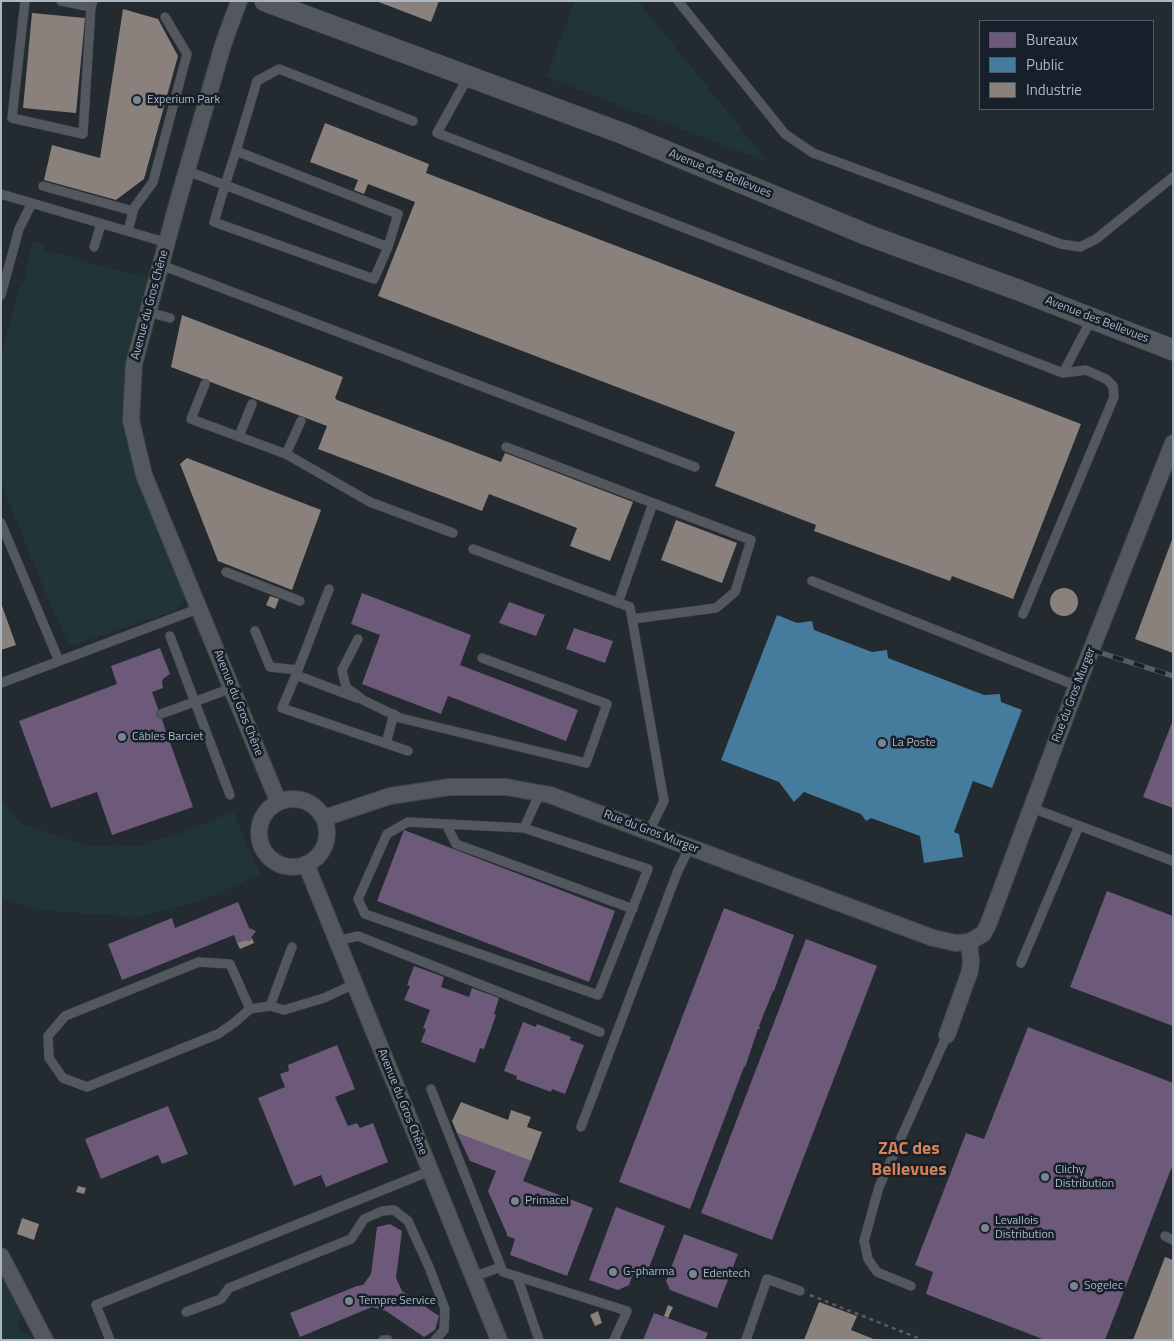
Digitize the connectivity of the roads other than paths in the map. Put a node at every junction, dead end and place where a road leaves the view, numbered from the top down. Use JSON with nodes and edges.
{"nodes":[{"id":1,"x":24,"y":1,"type":"edge"},
{"id":2,"x":61,"y":1,"type":"edge"},
{"id":3,"x":239,"y":1,"type":"edge"},
{"id":4,"x":265,"y":1,"type":"edge"},
{"id":5,"x":678,"y":1,"type":"edge"},
{"id":6,"x":92,"y":4,"type":"edge"},
{"id":7,"x":165,"y":17,"type":"dead end"},
{"id":8,"x":468,"y":76,"type":"junction"},
{"id":9,"x":413,"y":121,"type":"dead end"},
{"id":10,"x":236,"y":151,"type":"junction"},
{"id":11,"x":187,"y":171,"type":"junction"},
{"id":12,"x":1173,"y":178,"type":"edge"},
{"id":13,"x":226,"y":185,"type":"junction"},
{"id":14,"x":42,"y":186,"type":"dead end"},
{"id":15,"x":1,"y":194,"type":"edge"},
{"id":16,"x":32,"y":203,"type":"junction"},
{"id":17,"x":133,"y":211,"type":"junction"},
{"id":18,"x":101,"y":224,"type":"junction"},
{"id":19,"x":128,"y":232,"type":"junction"},
{"id":20,"x":168,"y":243,"type":"junction"},
{"id":21,"x":94,"y":247,"type":"dead end"},
{"id":22,"x":388,"y":247,"type":"junction"},
{"id":23,"x":161,"y":265,"type":"junction"},
{"id":24,"x":1,"y":295,"type":"edge"},
{"id":25,"x":148,"y":312,"type":"junction"},
{"id":26,"x":170,"y":318,"type":"dead end"},
{"id":27,"x":1092,"y":318,"type":"junction"},
{"id":28,"x":1173,"y":350,"type":"edge"},
{"id":29,"x":1063,"y":373,"type":"junction"},
{"id":30,"x":205,"y":384,"type":"dead end"},
{"id":31,"x":252,"y":404,"type":"dead end"},
{"id":32,"x":301,"y":420,"type":"dead end"},
{"id":33,"x":239,"y":436,"type":"junction"},
{"id":34,"x":1173,"y":442,"type":"edge"},
{"id":35,"x":506,"y":447,"type":"dead end"},
{"id":36,"x":286,"y":454,"type":"junction"},
{"id":37,"x":695,"y":467,"type":"dead end"},
{"id":38,"x":653,"y":503,"type":"junction"},
{"id":39,"x":1,"y":523,"type":"edge"},
{"id":40,"x":453,"y":533,"type":"dead end"},
{"id":41,"x":473,"y":550,"type":"dead end"},
{"id":42,"x":226,"y":572,"type":"dead end"},
{"id":43,"x":812,"y":581,"type":"dead end"},
{"id":44,"x":329,"y":589,"type":"dead end"},
{"id":45,"x":300,"y":601,"type":"dead end"},
{"id":46,"x":618,"y":603,"type":"junction"},
{"id":47,"x":200,"y":608,"type":"junction"},
{"id":48,"x":1023,"y":614,"type":"dead end"},
{"id":49,"x":632,"y":619,"type":"junction"},
{"id":50,"x":255,"y":631,"type":"dead end"},
{"id":51,"x":170,"y":636,"type":"dead end"},
{"id":52,"x":358,"y":639,"type":"dead end"},
{"id":53,"x":482,"y":658,"type":"dead end"},
{"id":54,"x":59,"y":661,"type":"junction"},
{"id":55,"x":297,"y":673,"type":"junction"},
{"id":56,"x":1,"y":684,"type":"edge"},
{"id":57,"x":1077,"y":686,"type":"junction"},
{"id":58,"x":232,"y":688,"type":"junction"},
{"id":59,"x":362,"y":700,"type":"junction"},
{"id":60,"x":195,"y":702,"type":"junction"},
{"id":61,"x":161,"y":714,"type":"dead end"},
{"id":62,"x":394,"y":714,"type":"junction"},
{"id":63,"x":386,"y":743,"type":"junction"},
{"id":64,"x":408,"y":751,"type":"dead end"},
{"id":65,"x":540,"y":793,"type":"junction"},
{"id":66,"x":230,"y":795,"type":"dead end"},
{"id":67,"x":278,"y":801,"type":"junction"},
{"id":68,"x":1032,"y":808,"type":"junction"},
{"id":69,"x":324,"y":818,"type":"junction"},
{"id":70,"x":446,"y":824,"type":"junction"},
{"id":71,"x":1079,"y":826,"type":"junction"},
{"id":72,"x":524,"y":828,"type":"junction"},
{"id":73,"x":649,"y":831,"type":"junction"},
{"id":74,"x":690,"y":846,"type":"junction"},
{"id":75,"x":1173,"y":861,"type":"edge"},
{"id":76,"x":306,"y":864,"type":"junction"},
{"id":77,"x":632,"y":909,"type":"junction"},
{"id":78,"x":337,"y":941,"type":"junction"},
{"id":79,"x":969,"y":942,"type":"junction"},
{"id":80,"x":292,"y":947,"type":"dead end"},
{"id":81,"x":1021,"y":963,"type":"dead end"},
{"id":82,"x":354,"y":984,"type":"junction"},
{"id":83,"x":270,"y":1006,"type":"junction"},
{"id":84,"x":250,"y":1009,"type":"junction"},
{"id":85,"x":600,"y":1032,"type":"dead end"},
{"id":86,"x":947,"y":1035,"type":"joint"},
{"id":87,"x":431,"y":1089,"type":"dead end"},
{"id":88,"x":581,"y":1127,"type":"dead end"},
{"id":89,"x":430,"y":1171,"type":"junction"},
{"id":90,"x":1,"y":1256,"type":"edge"},
{"id":91,"x":501,"y":1267,"type":"junction"},
{"id":92,"x":517,"y":1276,"type":"junction"},
{"id":93,"x":473,"y":1277,"type":"junction"},
{"id":94,"x":911,"y":1286,"type":"dead end"},
{"id":95,"x":800,"y":1291,"type":"road end"},
{"id":96,"x":186,"y":1312,"type":"dead end"},
{"id":97,"x":44,"y":1340,"type":"edge"},
{"id":98,"x":110,"y":1340,"type":"edge"},
{"id":99,"x":383,"y":1340,"type":"edge"},
{"id":100,"x":388,"y":1340,"type":"edge"},
{"id":101,"x":435,"y":1340,"type":"edge"},
{"id":102,"x":499,"y":1340,"type":"edge"},
{"id":103,"x":538,"y":1340,"type":"edge"},
{"id":104,"x":614,"y":1340,"type":"edge"},
{"id":105,"x":746,"y":1340,"type":"edge"}],
"edges":[{"from":1,"to":6,"type":"lane"},
{"from":2,"to":6,"type":"lane"},
{"from":3,"to":11,"type":"street","name":"Avenue du Gros Chêne"},
{"from":4,"to":8,"type":"street","name":"Avenue des Bellevues"},
{"from":5,"to":12,"type":"lane"},
{"from":7,"to":17,"type":"lane"},
{"from":8,"to":27,"type":"street","name":"Avenue des Bellevues"},
{"from":8,"to":29,"type":"lane"},
{"from":9,"to":10,"type":"lane"},
{"from":10,"to":13,"type":"lane"},
{"from":10,"to":22,"type":"lane"},
{"from":11,"to":13,"type":"lane"},
{"from":11,"to":20,"type":"street","name":"Avenue du Gros Chêne"},
{"from":13,"to":22,"type":"lane"},
{"from":13,"to":22,"type":"lane"},
{"from":14,"to":17,"type":"lane"},
{"from":15,"to":16,"type":"lane"},
{"from":16,"to":18,"type":"lane"},
{"from":16,"to":24,"type":"lane"},
{"from":17,"to":19,"type":"lane"},
{"from":18,"to":19,"type":"lane"},
{"from":18,"to":21,"type":"lane"},
{"from":19,"to":20,"type":"lane"},
{"from":20,"to":23,"type":"street","name":"Avenue du Gros Chêne"},
{"from":23,"to":25,"type":"street","name":"Avenue du Gros Chêne"},
{"from":23,"to":37,"type":"lane"},
{"from":25,"to":26,"type":"lane"},
{"from":25,"to":47,"type":"street","name":"Avenue du Gros Chêne"},
{"from":27,"to":28,"type":"street","name":"Avenue des Bellevues"},
{"from":27,"to":29,"type":"lane"},
{"from":29,"to":48,"type":"lane"},
{"from":30,"to":33,"type":"lane"},
{"from":31,"to":33,"type":"lane"},
{"from":32,"to":36,"type":"lane"},
{"from":33,"to":36,"type":"lane"},
{"from":34,"to":57,"type":"street","name":"Rue du Gros Murger"},
{"from":35,"to":38,"type":"lane"},
{"from":36,"to":40,"type":"lane"},
{"from":38,"to":46,"type":"lane"},
{"from":38,"to":49,"type":"lane"},
{"from":39,"to":54,"type":"lane"},
{"from":41,"to":46,"type":"lane"},
{"from":42,"to":45,"type":"lane"},
{"from":43,"to":57,"type":"lane"},
{"from":44,"to":55,"type":"lane"},
{"from":46,"to":49,"type":"lane"},
{"from":47,"to":54,"type":"lane"},
{"from":47,"to":58,"type":"street","name":"Avenue du Gros Chêne"},
{"from":49,"to":73,"type":"lane"},
{"from":50,"to":55,"type":"lane"},
{"from":51,"to":60,"type":"lane"},
{"from":52,"to":59,"type":"lane"},
{"from":53,"to":62,"type":"lane"},
{"from":54,"to":56,"type":"lane"},
{"from":55,"to":59,"type":"lane"},
{"from":55,"to":63,"type":"lane"},
{"from":57,"to":68,"type":"street","name":"Rue du Gros Murger"},
{"from":58,"to":60,"type":"lane"},
{"from":58,"to":67,"type":"street","name":"Avenue du Gros Chêne"},
{"from":59,"to":62,"type":"lane"},
{"from":60,"to":61,"type":"lane"},
{"from":60,"to":66,"type":"lane"},
{"from":62,"to":63,"type":"lane"},
{"from":63,"to":64,"type":"lane"},
{"from":65,"to":69,"type":"street","name":"Rue du Gros Murger"},
{"from":65,"to":72,"type":"lane"},
{"from":65,"to":73,"type":"street","name":"Rue du Gros Murger"},
{"from":67,"to":69,"type":"street"},
{"from":67,"to":76,"type":"street"},
{"from":68,"to":71,"type":"lane"},
{"from":68,"to":79,"type":"street","name":"Rue du Gros Murger"},
{"from":69,"to":76,"type":"street"},
{"from":70,"to":72,"type":"lane"},
{"from":70,"to":77,"type":"lane"},
{"from":70,"to":77,"type":"lane"},
{"from":71,"to":75,"type":"lane"},
{"from":71,"to":81,"type":"lane"},
{"from":72,"to":77,"type":"lane"},
{"from":73,"to":74,"type":"street","name":"Rue du Gros Murger"},
{"from":74,"to":79,"type":"street","name":"Rue du Gros Murger"},
{"from":74,"to":88,"type":"lane"},
{"from":76,"to":78,"type":"street","name":"Avenue du Gros Chêne"},
{"from":78,"to":82,"type":"street","name":"Avenue du Gros Chêne"},
{"from":78,"to":85,"type":"lane"},
{"from":79,"to":86,"type":"street"},
{"from":80,"to":83,"type":"lane"},
{"from":82,"to":83,"type":"lane"},
{"from":82,"to":89,"type":"street","name":"Avenue du Gros Chêne"},
{"from":83,"to":84,"type":"lane"},
{"from":84,"to":84,"type":"lane"},
{"from":86,"to":94,"type":"lane"},
{"from":87,"to":91,"type":"lane"},
{"from":89,"to":93,"type":"street","name":"Avenue du Gros Chêne"},
{"from":89,"to":98,"type":"lane"},
{"from":90,"to":97,"type":"street"},
{"from":91,"to":92,"type":"lane"},
{"from":91,"to":93,"type":"lane"},
{"from":92,"to":103,"type":"lane"},
{"from":92,"to":104,"type":"lane"},
{"from":93,"to":102,"type":"street","name":"Avenue du Gros Chêne"},
{"from":95,"to":105,"type":"lane"},
{"from":96,"to":101,"type":"lane"},
{"from":99,"to":100,"type":"lane"}]}
